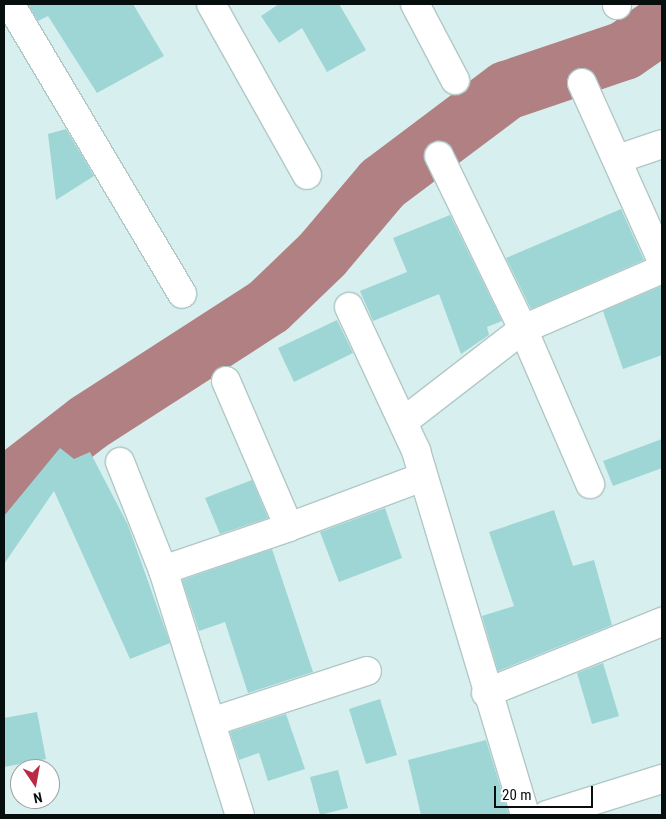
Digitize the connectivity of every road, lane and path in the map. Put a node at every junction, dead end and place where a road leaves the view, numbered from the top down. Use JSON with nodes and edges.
{"nodes":[{"id":1,"x":10,"y":4,"type":"edge"},
{"id":2,"x":211,"y":4,"type":"edge"},
{"id":3,"x":415,"y":4,"type":"edge"},
{"id":4,"x":455,"y":80,"type":"dead end"},
{"id":5,"x":582,"y":83,"type":"dead end"},
{"id":6,"x":662,"y":144,"type":"edge"},
{"id":7,"x":439,"y":156,"type":"dead end"},
{"id":8,"x":618,"y":159,"type":"junction"},
{"id":9,"x":308,"y":175,"type":"dead end"},
{"id":10,"x":662,"y":261,"type":"edge"},
{"id":11,"x":662,"y":269,"type":"edge"},
{"id":12,"x":182,"y":294,"type":"dead end"},
{"id":13,"x":349,"y":306,"type":"dead end"},
{"id":14,"x":523,"y":329,"type":"junction"},
{"id":15,"x":226,"y":381,"type":"dead end"},
{"id":16,"x":404,"y":421,"type":"junction"},
{"id":17,"x":120,"y":462,"type":"dead end"},
{"id":18,"x":422,"y":477,"type":"junction"},
{"id":19,"x":590,"y":484,"type":"dead end"},
{"id":20,"x":289,"y":527,"type":"junction"},
{"id":21,"x":163,"y":570,"type":"junction"},
{"id":22,"x":662,"y":622,"type":"edge"},
{"id":23,"x":367,"y":671,"type":"dead end"},
{"id":24,"x":486,"y":693,"type":"junction"},
{"id":25,"x":211,"y":722,"type":"junction"},
{"id":26,"x":662,"y":779,"type":"edge"},
{"id":27,"x":240,"y":815,"type":"edge"},
{"id":28,"x":525,"y":815,"type":"edge"},
{"id":29,"x":547,"y":815,"type":"edge"}],
"edges":[{"from":1,"to":12,"type":"street"},
{"from":2,"to":9,"type":"street"},
{"from":3,"to":4,"type":"street"},
{"from":5,"to":8,"type":"street"},
{"from":6,"to":8,"type":"street"},
{"from":7,"to":14,"type":"street"},
{"from":8,"to":10,"type":"street"},
{"from":11,"to":14,"type":"street"},
{"from":13,"to":16,"type":"street"},
{"from":14,"to":16,"type":"street"},
{"from":14,"to":19,"type":"street"},
{"from":15,"to":20,"type":"street"},
{"from":16,"to":18,"type":"street"},
{"from":17,"to":21,"type":"street"},
{"from":18,"to":20,"type":"street"},
{"from":18,"to":24,"type":"street"},
{"from":20,"to":21,"type":"street"},
{"from":21,"to":25,"type":"street"},
{"from":22,"to":24,"type":"street"},
{"from":23,"to":25,"type":"street"},
{"from":24,"to":28,"type":"street"},
{"from":25,"to":27,"type":"street"},
{"from":26,"to":29,"type":"street"}]}
